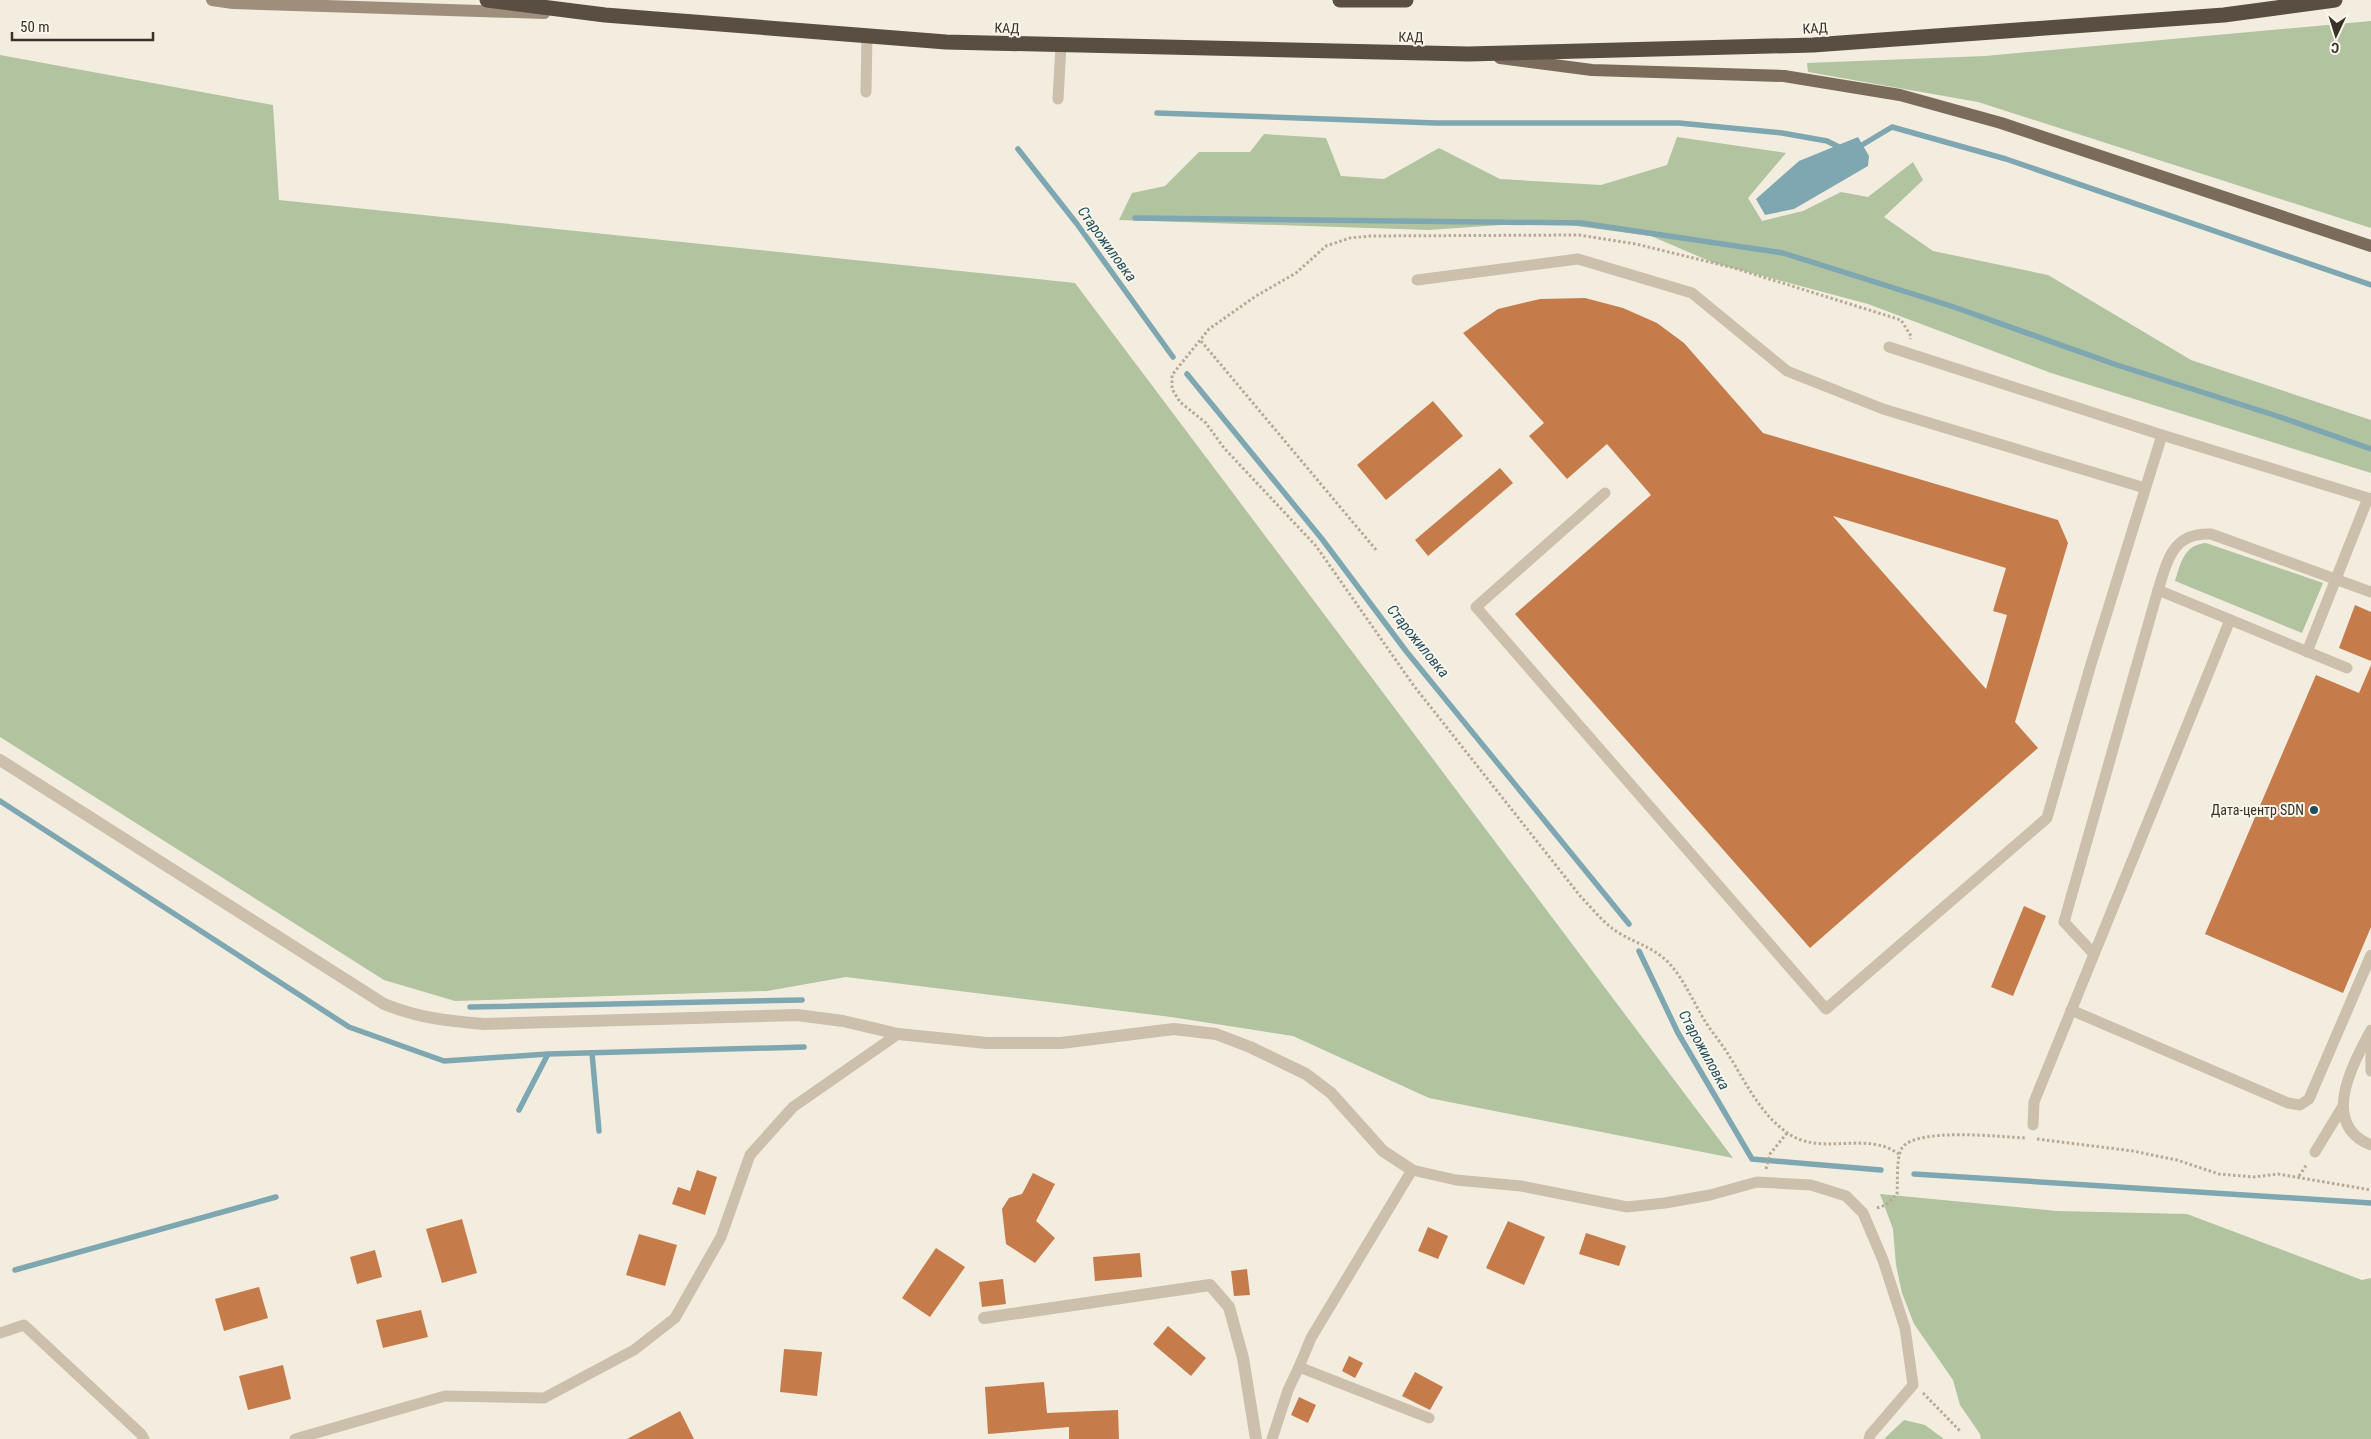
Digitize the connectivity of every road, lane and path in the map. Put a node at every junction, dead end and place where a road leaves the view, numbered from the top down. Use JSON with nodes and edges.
{"nodes":[{"id":1,"x":212,"y":0,"type":"edge"},
{"id":2,"x":487,"y":0,"type":"edge"},
{"id":3,"x":1340,"y":0,"type":"edge"},
{"id":4,"x":1370,"y":0,"type":"edge"},
{"id":5,"x":1406,"y":0,"type":"edge"},
{"id":6,"x":2335,"y":0,"type":"edge"},
{"id":7,"x":605,"y":15,"type":"junction"},
{"id":8,"x":867,"y":36,"type":"junction"},
{"id":9,"x":1061,"y":46,"type":"junction"},
{"id":10,"x":1468,"y":54,"type":"junction"},
{"id":11,"x":866,"y":92,"type":"dead end"},
{"id":12,"x":1058,"y":99,"type":"dead end"},
{"id":13,"x":1326,"y":246,"type":"dead end"},
{"id":14,"x":2371,"y":246,"type":"edge"},
{"id":15,"x":1417,"y":280,"type":"dead end"},
{"id":16,"x":1201,"y":341,"type":"junction"},
{"id":17,"x":1889,"y":347,"type":"dead end"},
{"id":18,"x":2162,"y":435,"type":"junction"},
{"id":19,"x":2145,"y":488,"type":"junction"},
{"id":20,"x":1605,"y":493,"type":"dead end"},
{"id":21,"x":2370,"y":499,"type":"edge"},
{"id":22,"x":1377,"y":551,"type":"dead end"},
{"id":23,"x":2337,"y":578,"type":"junction"},
{"id":24,"x":2158,"y":590,"type":"junction"},
{"id":25,"x":2371,"y":592,"type":"edge"},
{"id":26,"x":2230,"y":620,"type":"junction"},
{"id":27,"x":2307,"y":652,"type":"junction"},
{"id":28,"x":2347,"y":668,"type":"dead end"},
{"id":29,"x":0,"y":760,"type":"edge"},
{"id":30,"x":2094,"y":954,"type":"junction"},
{"id":31,"x":2371,"y":955,"type":"edge"},
{"id":32,"x":2071,"y":1010,"type":"junction"},
{"id":33,"x":2371,"y":1030,"type":"edge"},
{"id":34,"x":898,"y":1034,"type":"junction"},
{"id":35,"x":2371,"y":1071,"type":"edge"},
{"id":36,"x":2343,"y":1106,"type":"junction"},
{"id":37,"x":2034,"y":1125,"type":"dead end"},
{"id":38,"x":1787,"y":1133,"type":"junction"},
{"id":39,"x":2371,"y":1145,"type":"edge"},
{"id":40,"x":2315,"y":1152,"type":"dead end"},
{"id":41,"x":1899,"y":1154,"type":"junction"},
{"id":42,"x":1766,"y":1165,"type":"dead end"},
{"id":43,"x":1412,"y":1170,"type":"junction"},
{"id":44,"x":2371,"y":1190,"type":"edge"},
{"id":45,"x":1886,"y":1205,"type":"dead end"},
{"id":46,"x":984,"y":1318,"type":"dead end"},
{"id":47,"x":0,"y":1333,"type":"edge"},
{"id":48,"x":1299,"y":1367,"type":"junction"},
{"id":49,"x":1913,"y":1385,"type":"junction"},
{"id":50,"x":1429,"y":1418,"type":"dead end"},
{"id":51,"x":1961,"y":1432,"type":"dead end"},
{"id":52,"x":144,"y":1439,"type":"edge"},
{"id":53,"x":295,"y":1439,"type":"edge"},
{"id":54,"x":1256,"y":1439,"type":"edge"},
{"id":55,"x":1272,"y":1439,"type":"edge"},
{"id":56,"x":1869,"y":1439,"type":"edge"}],
"edges":[{"from":1,"to":7,"type":"street"},
{"from":2,"to":7,"type":"highway","name":"КАД"},
{"from":3,"to":4,"type":"highway"},
{"from":4,"to":5,"type":"highway"},
{"from":6,"to":10,"type":"highway","name":"КАД"},
{"from":7,"to":8,"type":"highway","name":"КАД"},
{"from":8,"to":9,"type":"highway","name":"КАД"},
{"from":8,"to":11,"type":"lane"},
{"from":9,"to":10,"type":"highway","name":"КАД"},
{"from":9,"to":12,"type":"lane"},
{"from":10,"to":14,"type":"main road"},
{"from":13,"to":16,"type":"path"},
{"from":15,"to":19,"type":"lane"},
{"from":16,"to":22,"type":"path"},
{"from":16,"to":38,"type":"path"},
{"from":17,"to":18,"type":"lane"},
{"from":18,"to":19,"type":"lane"},
{"from":18,"to":21,"type":"lane"},
{"from":19,"to":20,"type":"lane"},
{"from":21,"to":23,"type":"lane"},
{"from":23,"to":24,"type":"lane"},
{"from":23,"to":25,"type":"lane"},
{"from":23,"to":27,"type":"lane"},
{"from":24,"to":26,"type":"lane"},
{"from":24,"to":30,"type":"lane"},
{"from":26,"to":27,"type":"lane"},
{"from":26,"to":30,"type":"lane"},
{"from":27,"to":28,"type":"lane"},
{"from":29,"to":34,"type":"street"},
{"from":30,"to":32,"type":"lane"},
{"from":31,"to":32,"type":"lane"},
{"from":32,"to":37,"type":"lane"},
{"from":33,"to":35,"type":"lane"},
{"from":33,"to":36,"type":"lane"},
{"from":34,"to":43,"type":"street"},
{"from":34,"to":53,"type":"lane"},
{"from":36,"to":39,"type":"lane"},
{"from":36,"to":40,"type":"lane"},
{"from":38,"to":41,"type":"path"},
{"from":38,"to":42,"type":"path"},
{"from":41,"to":44,"type":"path"},
{"from":41,"to":45,"type":"path"},
{"from":43,"to":48,"type":"lane"},
{"from":43,"to":49,"type":"lane"},
{"from":46,"to":54,"type":"street"},
{"from":47,"to":52,"type":"lane"},
{"from":48,"to":50,"type":"lane"},
{"from":48,"to":55,"type":"lane"},
{"from":49,"to":51,"type":"path"},
{"from":49,"to":56,"type":"lane"}]}
